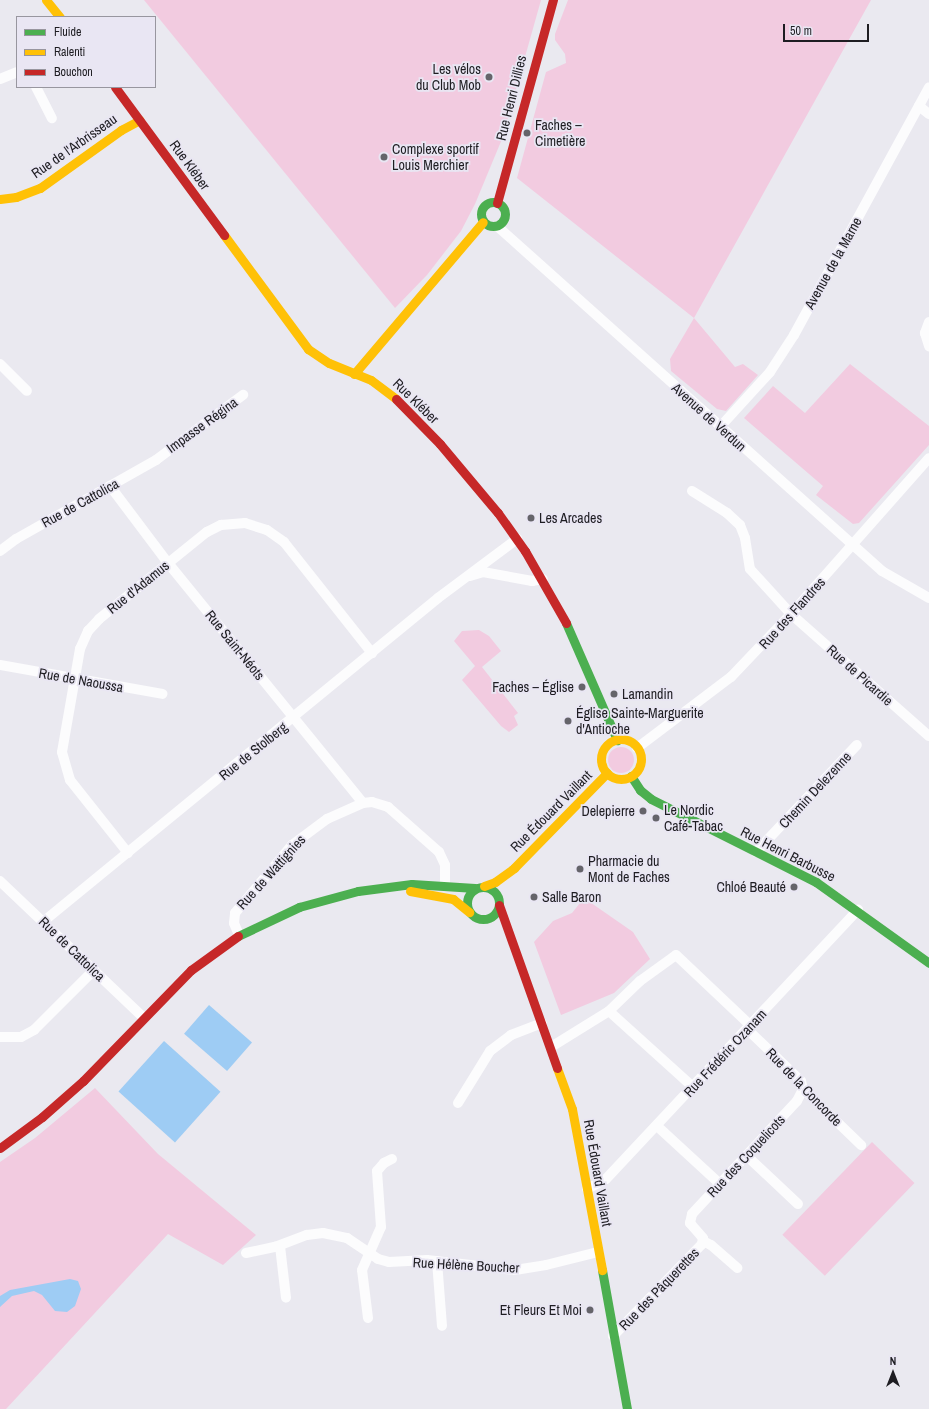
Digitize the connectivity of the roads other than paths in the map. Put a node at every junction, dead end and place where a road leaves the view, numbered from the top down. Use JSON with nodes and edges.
{"nodes":[{"id":1,"x":46,"y":0,"type":"edge"},
{"id":2,"x":553,"y":0,"type":"edge"},
{"id":3,"x":59,"y":16,"type":"edge"},
{"id":4,"x":16,"y":72,"type":"edge"},
{"id":5,"x":0,"y":79,"type":"edge"},
{"id":6,"x":929,"y":87,"type":"edge"},
{"id":7,"x":37,"y":88,"type":"edge"},
{"id":8,"x":116,"y":88,"type":"edge"},
{"id":9,"x":919,"y":106,"type":"junction"},
{"id":10,"x":929,"y":114,"type":"edge"},
{"id":11,"x":52,"y":118,"type":"dead end"},
{"id":12,"x":140,"y":120,"type":"junction"},
{"id":13,"x":0,"y":199,"type":"edge"},
{"id":14,"x":497,"y":203,"type":"junction"},
{"id":15,"x":483,"y":222,"type":"junction"},
{"id":16,"x":498,"y":226,"type":"junction"},
{"id":17,"x":929,"y":322,"type":"edge"},
{"id":18,"x":929,"y":346,"type":"edge"},
{"id":19,"x":0,"y":364,"type":"edge"},
{"id":20,"x":354,"y":374,"type":"junction"},
{"id":21,"x":27,"y":391,"type":"dead end"},
{"id":22,"x":243,"y":395,"type":"dead end"},
{"id":23,"x":720,"y":427,"type":"junction"},
{"id":24,"x":160,"y":456,"type":"joint"},
{"id":25,"x":929,"y":458,"type":"edge"},
{"id":26,"x":110,"y":486,"type":"junction"},
{"id":27,"x":692,"y":491,"type":"dead end"},
{"id":28,"x":518,"y":539,"type":"junction"},
{"id":29,"x":852,"y":545,"type":"junction"},
{"id":30,"x":0,"y":551,"type":"edge"},
{"id":31,"x":168,"y":563,"type":"junction"},
{"id":32,"x":543,"y":579,"type":"junction"},
{"id":33,"x":461,"y":580,"type":"junction"},
{"id":34,"x":929,"y":598,"type":"edge"},
{"id":35,"x":792,"y":614,"type":"junction"},
{"id":36,"x":372,"y":652,"type":"junction"},
{"id":37,"x":0,"y":665,"type":"edge"},
{"id":38,"x":74,"y":678,"type":"junction"},
{"id":39,"x":162,"y":694,"type":"dead end"},
{"id":40,"x":294,"y":717,"type":"junction"},
{"id":41,"x":929,"y":736,"type":"edge"},
{"id":42,"x":616,"y":740,"type":"junction"},
{"id":43,"x":857,"y":745,"type":"dead end"},
{"id":44,"x":637,"y":748,"type":"junction"},
{"id":45,"x":607,"y":773,"type":"junction"},
{"id":46,"x":631,"y":776,"type":"junction"},
{"id":47,"x":363,"y":803,"type":"junction"},
{"id":48,"x":756,"y":852,"type":"junction"},
{"id":49,"x":128,"y":853,"type":"junction"},
{"id":50,"x":514,"y":868,"type":"junction"},
{"id":51,"x":0,"y":881,"type":"edge"},
{"id":52,"x":446,"y":886,"type":"junction"},
{"id":53,"x":480,"y":887,"type":"junction"},
{"id":54,"x":370,"y":890,"type":"junction"},
{"id":55,"x":499,"y":902,"type":"junction"},
{"id":56,"x":858,"y":910,"type":"junction"},
{"id":57,"x":469,"y":912,"type":"junction"},
{"id":58,"x":479,"y":918,"type":"junction"},
{"id":59,"x":44,"y":921,"type":"junction"},
{"id":60,"x":239,"y":935,"type":"junction"},
{"id":61,"x":515,"y":950,"type":"junction"},
{"id":62,"x":929,"y":963,"type":"edge"},
{"id":63,"x":94,"y":970,"type":"junction"},
{"id":64,"x":609,"y":1011,"type":"junction"},
{"id":65,"x":144,"y":1018,"type":"junction"},
{"id":66,"x":542,"y":1022,"type":"junction"},
{"id":67,"x":749,"y":1027,"type":"junction"},
{"id":68,"x":0,"y":1037,"type":"edge"},
{"id":69,"x":551,"y":1047,"type":"junction"},
{"id":70,"x":693,"y":1088,"type":"junction"},
{"id":71,"x":803,"y":1089,"type":"junction"},
{"id":72,"x":458,"y":1103,"type":"dead end"},
{"id":73,"x":657,"y":1126,"type":"junction"},
{"id":74,"x":861,"y":1145,"type":"dead end"},
{"id":75,"x":0,"y":1148,"type":"edge"},
{"id":76,"x":747,"y":1156,"type":"junction"},
{"id":77,"x":392,"y":1159,"type":"dead end"},
{"id":78,"x":720,"y":1184,"type":"junction"},
{"id":79,"x":587,"y":1189,"type":"junction"},
{"id":80,"x":798,"y":1204,"type":"dead end"},
{"id":81,"x":690,"y":1223,"type":"joint"},
{"id":82,"x":703,"y":1242,"type":"junction"},
{"id":83,"x":280,"y":1246,"type":"junction"},
{"id":84,"x":598,"y":1252,"type":"junction"},
{"id":85,"x":246,"y":1253,"type":"dead end"},
{"id":86,"x":370,"y":1254,"type":"junction"},
{"id":87,"x":437,"y":1261,"type":"junction"},
{"id":88,"x":737,"y":1268,"type":"dead end"},
{"id":89,"x":286,"y":1298,"type":"dead end"},
{"id":90,"x":368,"y":1318,"type":"dead end"},
{"id":91,"x":442,"y":1326,"type":"dead end"},
{"id":92,"x":614,"y":1336,"type":"junction"},
{"id":93,"x":627,"y":1409,"type":"edge"}],
"edges":[{"from":1,"to":3,"type":"street"},
{"from":2,"to":14,"type":"street","name":"Rue Henri Dillies"},
{"from":4,"to":5,"type":"street"},
{"from":6,"to":9,"type":"street","name":"Avenue de la Marne"},
{"from":7,"to":11,"type":"street"},
{"from":8,"to":12,"type":"street","name":"Rue Kléber"},
{"from":9,"to":10,"type":"street"},
{"from":9,"to":23,"type":"street","name":"Avenue de la Marne"},
{"from":12,"to":13,"type":"street","name":"Rue de l'Arbrisseau"},
{"from":12,"to":20,"type":"street","name":"Rue Kléber"},
{"from":14,"to":15,"type":"street"},
{"from":14,"to":16,"type":"street"},
{"from":15,"to":16,"type":"street"},
{"from":15,"to":20,"type":"street"},
{"from":16,"to":23,"type":"street","name":"Avenue de Verdun"},
{"from":17,"to":18,"type":"street"},
{"from":19,"to":21,"type":"street"},
{"from":20,"to":28,"type":"street","name":"Rue Kléber"},
{"from":22,"to":24,"type":"street","name":"Impasse Régina"},
{"from":23,"to":29,"type":"street","name":"Avenue de Verdun"},
{"from":24,"to":26,"type":"street","name":"Rue de Cattolica"},
{"from":25,"to":29,"type":"street","name":"Rue des Flandres"},
{"from":26,"to":30,"type":"street","name":"Rue de Cattolica"},
{"from":26,"to":31,"type":"street","name":"Rue Saint-Néots"},
{"from":27,"to":35,"type":"street","name":"Rue de Picardie"},
{"from":28,"to":32,"type":"street","name":"Rue Kléber"},
{"from":28,"to":33,"type":"street","name":"Rue de Stolberg"},
{"from":29,"to":34,"type":"street","name":"Avenue de Verdun"},
{"from":29,"to":35,"type":"street","name":"Rue des Flandres"},
{"from":31,"to":36,"type":"street","name":"Rue d'Adamus"},
{"from":31,"to":38,"type":"street","name":"Rue d'Adamus"},
{"from":31,"to":40,"type":"street","name":"Rue Saint-Néots"},
{"from":32,"to":33,"type":"street","name":"Rue de Stolberg"},
{"from":32,"to":42,"type":"street","name":"Rue Kléber"},
{"from":33,"to":36,"type":"street","name":"Rue de Stolberg"},
{"from":35,"to":41,"type":"street","name":"Rue de Picardie"},
{"from":35,"to":44,"type":"street","name":"Rue des Flandres"},
{"from":36,"to":40,"type":"street","name":"Rue de Stolberg"},
{"from":37,"to":38,"type":"street","name":"Rue de Naoussa"},
{"from":38,"to":39,"type":"street","name":"Rue de Naoussa"},
{"from":38,"to":49,"type":"street","name":"Rue d'Adamus"},
{"from":40,"to":47,"type":"street","name":"Rue Saint-Néots"},
{"from":40,"to":49,"type":"street","name":"Rue de Stolberg"},
{"from":42,"to":44,"type":"street"},
{"from":42,"to":45,"type":"street"},
{"from":43,"to":48,"type":"street","name":"Chemin Delezenne"},
{"from":44,"to":46,"type":"street"},
{"from":45,"to":46,"type":"street"},
{"from":45,"to":50,"type":"street","name":"Rue Édouard Vaillant"},
{"from":46,"to":48,"type":"street","name":"Rue Henri Barbusse"},
{"from":47,"to":52,"type":"street"},
{"from":47,"to":60,"type":"street","name":"Rue de Wattignies"},
{"from":48,"to":56,"type":"street","name":"Rue Henri Barbusse"},
{"from":49,"to":59,"type":"street","name":"Rue de Stolberg"},
{"from":50,"to":53,"type":"street","name":"Rue Édouard Vaillant"},
{"from":50,"to":55,"type":"street","name":"Rue Édouard Vaillant"},
{"from":51,"to":59,"type":"street","name":"Rue de Cattolica"},
{"from":52,"to":53,"type":"street","name":"Rue de Wattignies"},
{"from":52,"to":54,"type":"street","name":"Rue de Wattignies"},
{"from":53,"to":55,"type":"street"},
{"from":53,"to":57,"type":"street"},
{"from":54,"to":57,"type":"street","name":"Rue de Wattignies"},
{"from":54,"to":60,"type":"street","name":"Rue de Wattignies"},
{"from":55,"to":58,"type":"street"},
{"from":55,"to":61,"type":"street","name":"Rue Édouard Vaillant"},
{"from":56,"to":62,"type":"street","name":"Rue Henri Barbusse"},
{"from":56,"to":67,"type":"street","name":"Rue Frédéric Ozanam"},
{"from":57,"to":58,"type":"street"},
{"from":58,"to":61,"type":"street","name":"Rue Édouard Vaillant"},
{"from":59,"to":63,"type":"street","name":"Rue de Cattolica"},
{"from":60,"to":65,"type":"street","name":"Rue de Wattignies"},
{"from":61,"to":66,"type":"street","name":"Rue Édouard Vaillant"},
{"from":63,"to":65,"type":"street","name":"Rue de Cattolica"},
{"from":63,"to":68,"type":"street"},
{"from":64,"to":67,"type":"street","name":"Rue de la Concorde"},
{"from":64,"to":69,"type":"street"},
{"from":64,"to":70,"type":"street"},
{"from":65,"to":75,"type":"street","name":"Rue de Wattignies"},
{"from":66,"to":69,"type":"street","name":"Rue Édouard Vaillant"},
{"from":66,"to":72,"type":"street"},
{"from":67,"to":70,"type":"street","name":"Rue Frédéric Ozanam"},
{"from":67,"to":71,"type":"street","name":"Rue de la Concorde"},
{"from":69,"to":79,"type":"street","name":"Rue Édouard Vaillant"},
{"from":70,"to":73,"type":"street","name":"Rue Frédéric Ozanam"},
{"from":71,"to":74,"type":"street","name":"Rue de la Concorde"},
{"from":71,"to":76,"type":"street","name":"Rue des Coquelicots"},
{"from":73,"to":78,"type":"street"},
{"from":73,"to":79,"type":"street","name":"Rue Frédéric Ozanam"},
{"from":76,"to":78,"type":"street","name":"Rue des Coquelicots"},
{"from":76,"to":80,"type":"street"},
{"from":77,"to":86,"type":"street"},
{"from":78,"to":81,"type":"street","name":"Rue des Coquelicots"},
{"from":79,"to":84,"type":"street","name":"Rue Édouard Vaillant"},
{"from":81,"to":82,"type":"street","name":"Rue des Pâquerettes"},
{"from":82,"to":88,"type":"street"},
{"from":82,"to":92,"type":"street","name":"Rue des Pâquerettes"},
{"from":83,"to":85,"type":"street","name":"Rue Hélène Boucher"},
{"from":83,"to":86,"type":"street","name":"Rue Hélène Boucher"},
{"from":83,"to":89,"type":"street"},
{"from":84,"to":87,"type":"street","name":"Rue Hélène Boucher"},
{"from":84,"to":92,"type":"street","name":"Rue Édouard Vaillant"},
{"from":86,"to":87,"type":"street","name":"Rue Hélène Boucher"},
{"from":86,"to":90,"type":"street"},
{"from":87,"to":91,"type":"street"},
{"from":92,"to":93,"type":"street","name":"Rue Édouard Vaillant"}]}
